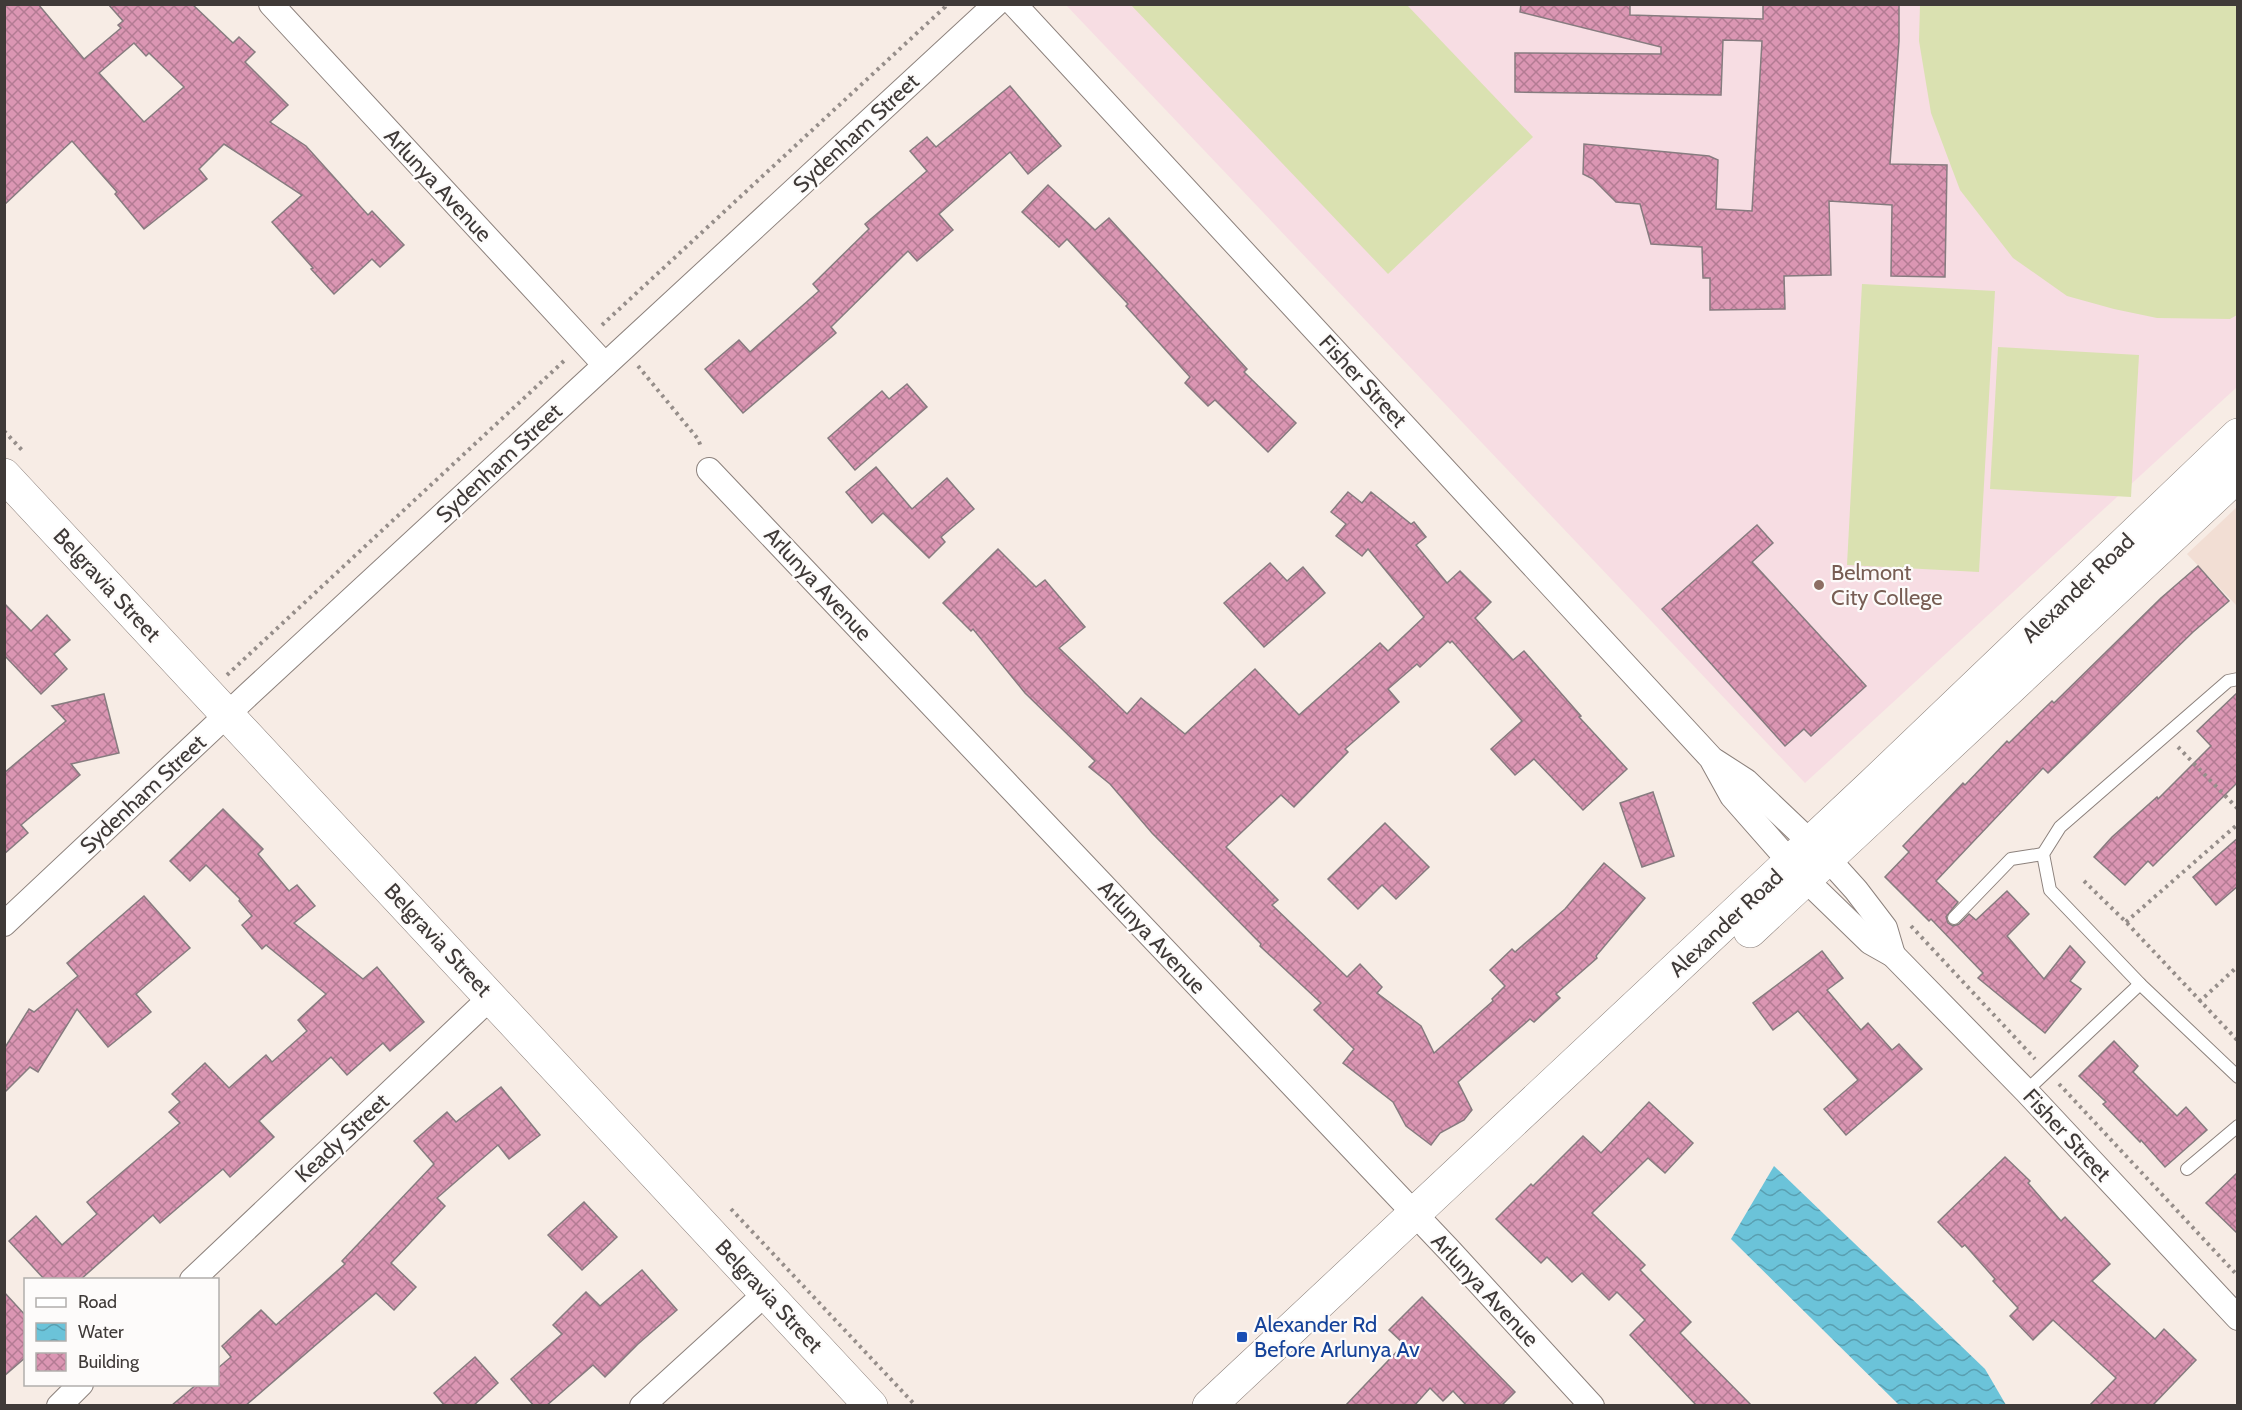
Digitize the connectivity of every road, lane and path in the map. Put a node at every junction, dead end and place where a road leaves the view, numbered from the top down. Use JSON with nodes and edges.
{"nodes":[{"id":1,"x":271,"y":4,"type":"edge"},
{"id":2,"x":996,"y":4,"type":"edge"},
{"id":3,"x":1014,"y":4,"type":"edge"},
{"id":4,"x":624,"y":349,"type":"junction"},
{"id":5,"x":605,"y":365,"type":"junction"},
{"id":6,"x":2238,"y":435,"type":"edge"},
{"id":7,"x":710,"y":470,"type":"joint"},
{"id":8,"x":4,"y":475,"type":"edge"},
{"id":9,"x":2238,"y":475,"type":"edge"},
{"id":10,"x":2238,"y":679,"type":"edge"},
{"id":11,"x":228,"y":714,"type":"junction"},
{"id":12,"x":2167,"y":735,"type":"junction"},
{"id":13,"x":2238,"y":809,"type":"edge"},
{"id":14,"x":2238,"y":824,"type":"edge"},
{"id":15,"x":2043,"y":854,"type":"junction"},
{"id":16,"x":1810,"y":860,"type":"junction"},
{"id":17,"x":2084,"y":881,"type":"dead end"},
{"id":18,"x":1954,"y":918,"type":"dead end"},
{"id":19,"x":2126,"y":922,"type":"junction"},
{"id":20,"x":4,"y":924,"type":"edge"},
{"id":21,"x":2238,"y":966,"type":"edge"},
{"id":22,"x":2140,"y":984,"type":"junction"},
{"id":23,"x":491,"y":997,"type":"junction"},
{"id":24,"x":2199,"y":1002,"type":"junction"},
{"id":25,"x":2238,"y":1041,"type":"edge"},
{"id":26,"x":2238,"y":1077,"type":"edge"},
{"id":27,"x":2026,"y":1091,"type":"junction"},
{"id":28,"x":2238,"y":1126,"type":"edge"},
{"id":29,"x":2187,"y":1169,"type":"dead end"},
{"id":30,"x":1420,"y":1221,"type":"junction"},
{"id":31,"x":194,"y":1278,"type":"edge"},
{"id":32,"x":766,"y":1293,"type":"junction"},
{"id":33,"x":2238,"y":1318,"type":"edge"},
{"id":34,"x":79,"y":1386,"type":"edge"},
{"id":35,"x":59,"y":1406,"type":"edge"},
{"id":36,"x":642,"y":1406,"type":"edge"},
{"id":37,"x":871,"y":1406,"type":"edge"},
{"id":38,"x":1209,"y":1406,"type":"edge"},
{"id":39,"x":1238,"y":1406,"type":"edge"},
{"id":40,"x":1592,"y":1406,"type":"edge"}],
"edges":[{"from":1,"to":5,"type":"street","name":"Arlunya Avenue"},
{"from":2,"to":4,"type":"street","name":"Sydenham Street"},
{"from":3,"to":16,"type":"street","name":"Fisher Street"},
{"from":4,"to":5,"type":"street","name":"Sydenham Street"},
{"from":4,"to":7,"type":"path"},
{"from":5,"to":11,"type":"street","name":"Sydenham Street"},
{"from":6,"to":16,"type":"main road","name":"Alexander Road"},
{"from":7,"to":30,"type":"street","name":"Arlunya Avenue"},
{"from":8,"to":11,"type":"main road","name":"Belgravia Street"},
{"from":9,"to":16,"type":"main road","name":"Alexander Road"},
{"from":10,"to":12,"type":"lane"},
{"from":11,"to":20,"type":"street","name":"Sydenham Street"},
{"from":11,"to":23,"type":"main road","name":"Belgravia Street"},
{"from":12,"to":13,"type":"path"},
{"from":12,"to":15,"type":"lane"},
{"from":14,"to":19,"type":"path"},
{"from":15,"to":18,"type":"lane"},
{"from":15,"to":22,"type":"lane"},
{"from":16,"to":27,"type":"street","name":"Fisher Street"},
{"from":16,"to":30,"type":"main road","name":"Alexander Road"},
{"from":17,"to":19,"type":"path"},
{"from":19,"to":24,"type":"path"},
{"from":21,"to":24,"type":"path"},
{"from":22,"to":26,"type":"lane"},
{"from":22,"to":27,"type":"lane"},
{"from":23,"to":31,"type":"street","name":"Keady Street"},
{"from":23,"to":32,"type":"main road","name":"Belgravia Street"},
{"from":24,"to":25,"type":"path"},
{"from":27,"to":33,"type":"street","name":"Fisher Street"},
{"from":28,"to":29,"type":"lane"},
{"from":30,"to":38,"type":"main road","name":"Alexander Road"},
{"from":30,"to":39,"type":"main road","name":"Alexander Road"},
{"from":30,"to":40,"type":"street","name":"Arlunya Avenue"},
{"from":32,"to":36,"type":"street"},
{"from":32,"to":37,"type":"main road","name":"Belgravia Street"},
{"from":34,"to":35,"type":"street"}]}
